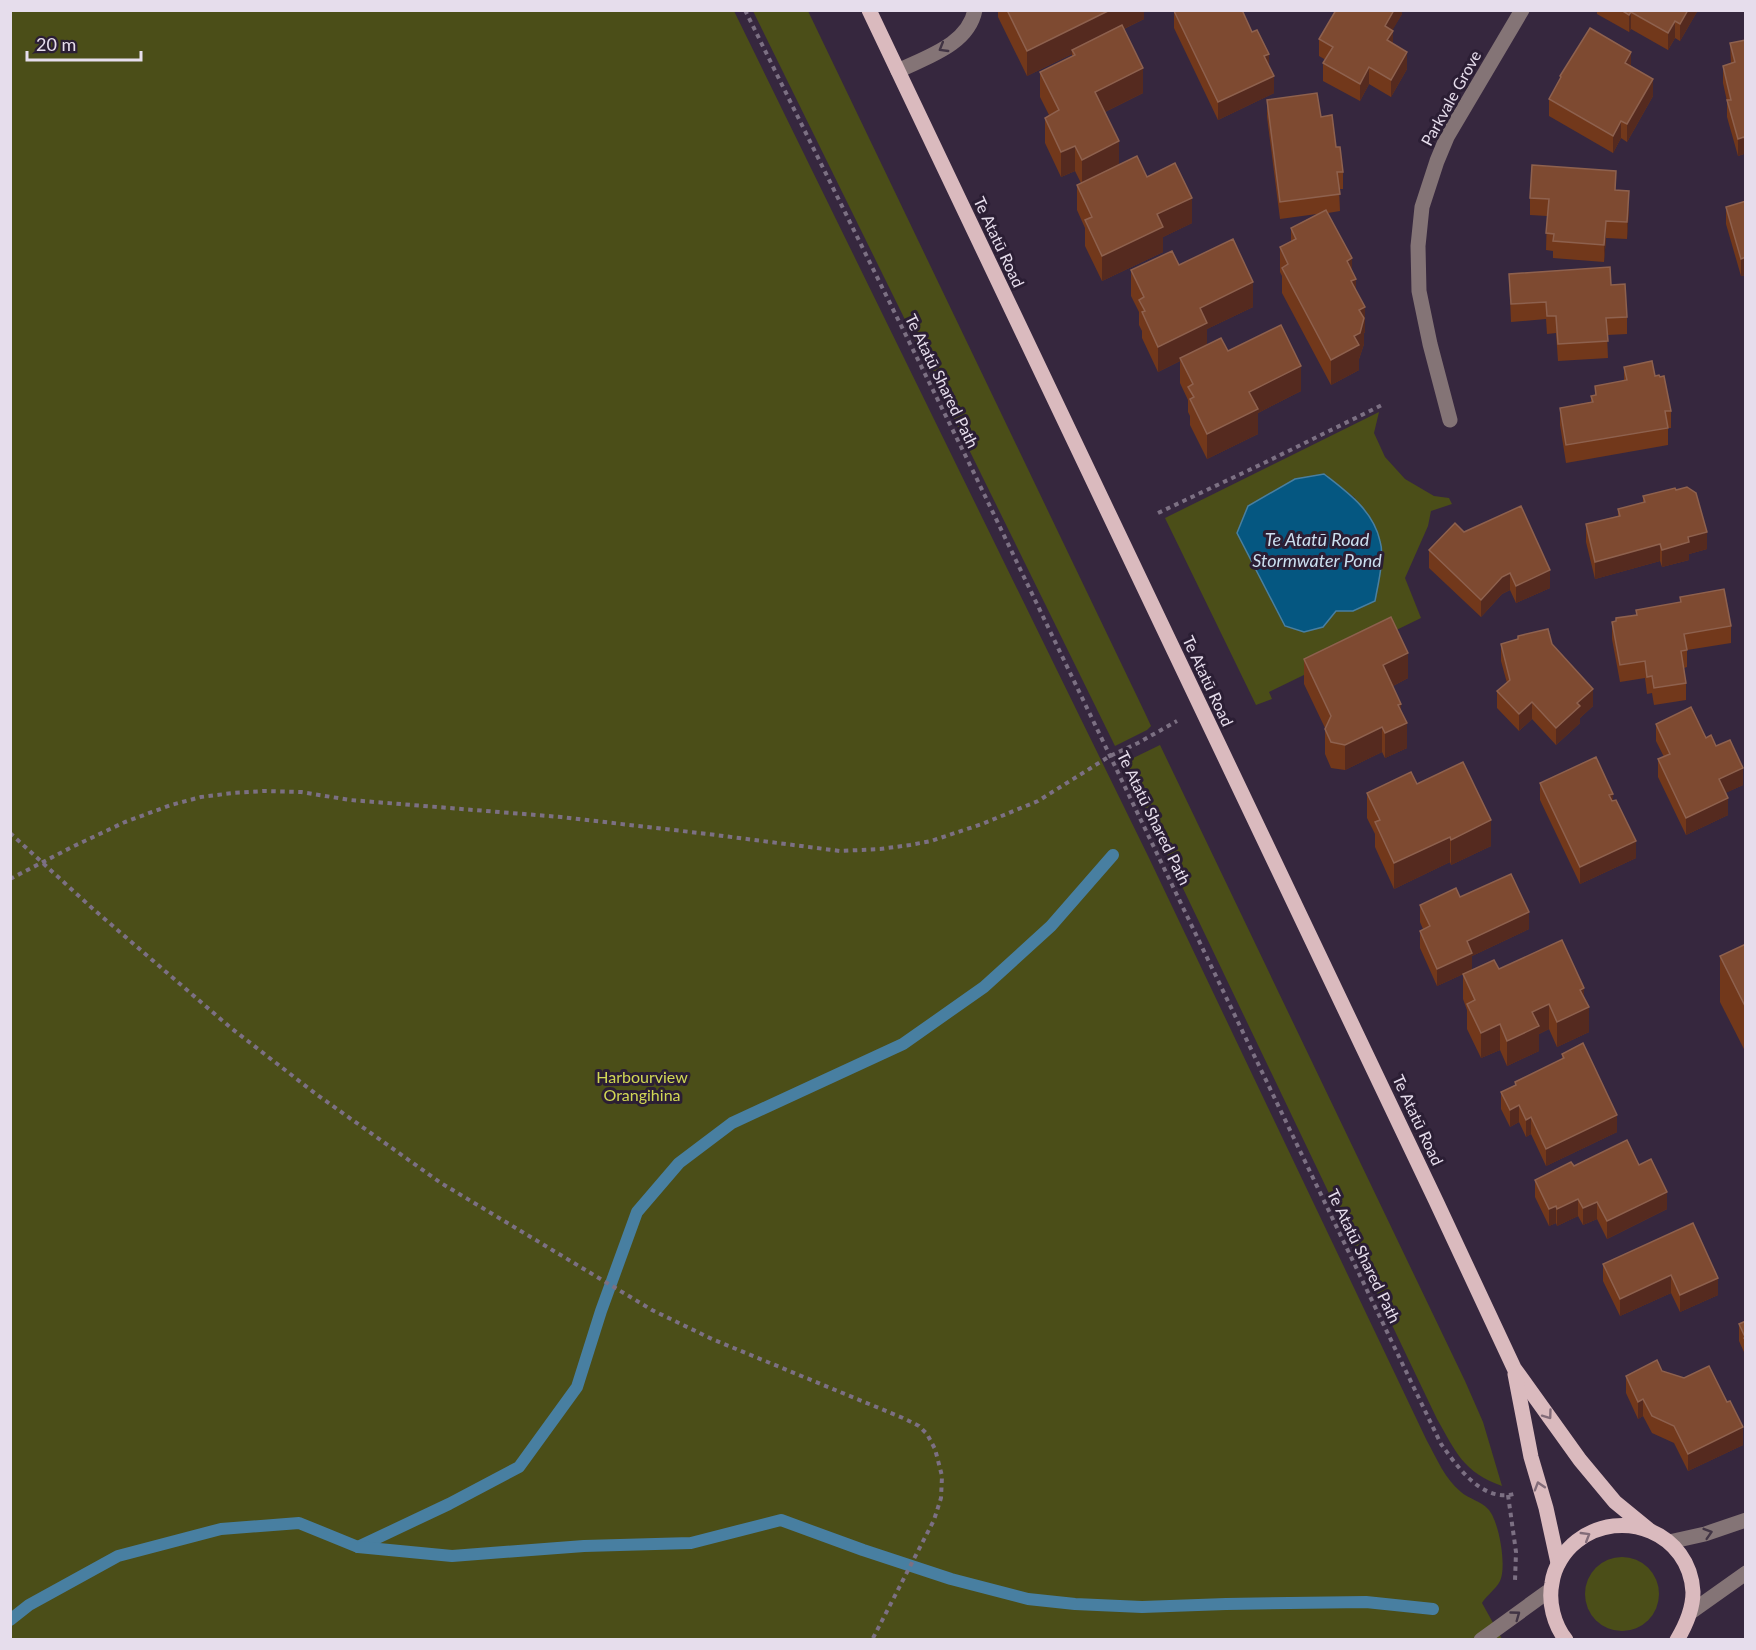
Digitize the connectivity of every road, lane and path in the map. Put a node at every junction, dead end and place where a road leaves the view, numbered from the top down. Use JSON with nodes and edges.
{"nodes":[{"id":1,"x":745,"y":10,"type":"edge"},
{"id":2,"x":869,"y":10,"type":"edge"},
{"id":3,"x":975,"y":10,"type":"edge"},
{"id":4,"x":1522,"y":10,"type":"edge"},
{"id":5,"x":898,"y":71,"type":"junction"},
{"id":6,"x":1384,"y":404,"type":"dead end"},
{"id":7,"x":1449,"y":420,"type":"dead end"},
{"id":8,"x":1158,"y":513,"type":"dead end"},
{"id":9,"x":1201,"y":707,"type":"junction"},
{"id":10,"x":1110,"y":756,"type":"junction"},
{"id":11,"x":10,"y":833,"type":"edge"},
{"id":12,"x":43,"y":862,"type":"junction"},
{"id":13,"x":10,"y":879,"type":"edge"},
{"id":14,"x":1514,"y":1368,"type":"junction"},
{"id":15,"x":1746,"y":1520,"type":"edge"},
{"id":16,"x":1648,"y":1530,"type":"junction"},
{"id":17,"x":1669,"y":1542,"type":"junction"},
{"id":18,"x":1558,"y":1563,"type":"junction"},
{"id":19,"x":1746,"y":1573,"type":"edge"},
{"id":20,"x":1513,"y":1589,"type":"dead end"},
{"id":21,"x":1550,"y":1590,"type":"junction"},
{"id":22,"x":1688,"y":1618,"type":"junction"},
{"id":23,"x":872,"y":1640,"type":"edge"},
{"id":24,"x":1481,"y":1640,"type":"edge"},
{"id":25,"x":1566,"y":1640,"type":"edge"},
{"id":26,"x":1677,"y":1640,"type":"edge"},
{"id":27,"x":1690,"y":1640,"type":"edge"}],
"edges":[{"from":1,"to":10,"type":"path","name":"Te Atatū Shared Path"},
{"from":2,"to":5,"type":"main road","name":"Te Atatū Road"},
{"from":3,"to":5,"type":"street","one_way":true},
{"from":4,"to":7,"type":"street","name":"Parkvale Grove"},
{"from":5,"to":9,"type":"main road","name":"Te Atatū Road"},
{"from":6,"to":8,"type":"path"},
{"from":9,"to":10,"type":"path"},
{"from":9,"to":14,"type":"main road","name":"Te Atatū Road"},
{"from":10,"to":12,"type":"path"},
{"from":10,"to":20,"type":"path","name":"Te Atatū Shared Path"},
{"from":11,"to":12,"type":"path"},
{"from":12,"to":13,"type":"path"},
{"from":12,"to":23,"type":"path"},
{"from":14,"to":16,"type":"main road","name":"Te Atatū Road","one_way":true},
{"from":18,"to":14,"type":"main road","name":"Te Atatū Road","one_way":true},
{"from":17,"to":15,"type":"street","one_way":true},
{"from":16,"to":17,"type":"main road"},
{"from":18,"to":16,"type":"main road","one_way":true},
{"from":17,"to":22,"type":"main road"},
{"from":18,"to":21,"type":"main road"},
{"from":19,"to":22,"type":"street"},
{"from":24,"to":21,"type":"street","one_way":true},
{"from":21,"to":25,"type":"main road"},
{"from":22,"to":26,"type":"main road"},
{"from":22,"to":27,"type":"main road"}]}
